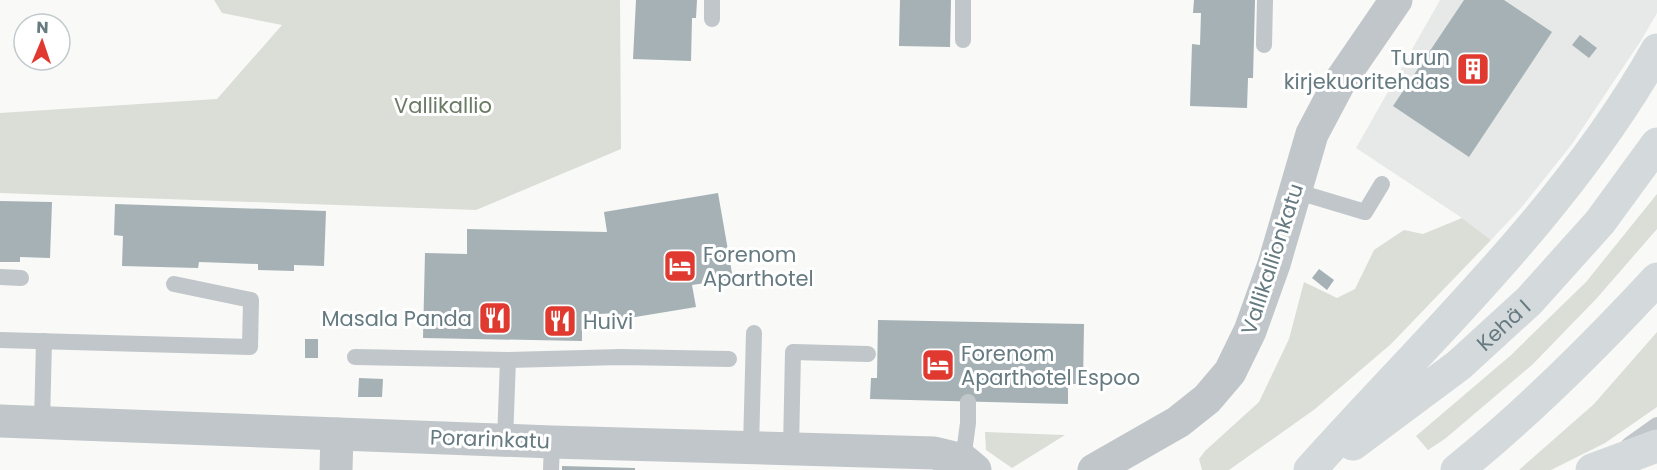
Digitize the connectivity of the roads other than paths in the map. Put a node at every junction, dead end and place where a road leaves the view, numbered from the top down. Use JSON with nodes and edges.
{"nodes":[{"id":1,"x":712,"y":0,"type":"edge"},
{"id":2,"x":963,"y":0,"type":"edge"},
{"id":3,"x":1265,"y":0,"type":"edge"},
{"id":4,"x":1396,"y":0,"type":"edge"},
{"id":5,"x":712,"y":19,"type":"dead end"},
{"id":6,"x":963,"y":40,"type":"dead end"},
{"id":7,"x":1264,"y":45,"type":"dead end"},
{"id":8,"x":1657,"y":50,"type":"edge"},
{"id":9,"x":1657,"y":144,"type":"edge"},
{"id":10,"x":1382,"y":184,"type":"dead end"},
{"id":11,"x":1295,"y":191,"type":"junction"},
{"id":12,"x":0,"y":277,"type":"edge"},
{"id":13,"x":21,"y":278,"type":"dead end"},
{"id":14,"x":1657,"y":279,"type":"edge"},
{"id":15,"x":174,"y":284,"type":"dead end"},
{"id":16,"x":754,"y":333,"type":"dead end"},
{"id":17,"x":0,"y":340,"type":"edge"},
{"id":18,"x":44,"y":341,"type":"junction"},
{"id":19,"x":867,"y":354,"type":"dead end"},
{"id":20,"x":356,"y":357,"type":"dead end"},
{"id":21,"x":729,"y":359,"type":"dead end"},
{"id":22,"x":508,"y":360,"type":"junction"},
{"id":23,"x":968,"y":402,"type":"dead end"},
{"id":24,"x":0,"y":421,"type":"edge"},
{"id":25,"x":42,"y":423,"type":"junction"},
{"id":26,"x":1657,"y":425,"type":"edge"},
{"id":27,"x":337,"y":434,"type":"junction"},
{"id":28,"x":505,"y":440,"type":"junction"},
{"id":29,"x":1657,"y":446,"type":"edge"},
{"id":30,"x":750,"y":447,"type":"junction"},
{"id":31,"x":791,"y":448,"type":"junction"},
{"id":32,"x":551,"y":456,"type":"edge"},
{"id":33,"x":874,"y":461,"type":"edge"},
{"id":34,"x":969,"y":465,"type":"edge"},
{"id":35,"x":1594,"y":469,"type":"edge"},
{"id":36,"x":336,"y":470,"type":"edge"},
{"id":37,"x":1094,"y":470,"type":"edge"},
{"id":38,"x":1310,"y":470,"type":"edge"},
{"id":39,"x":1317,"y":470,"type":"edge"},
{"id":40,"x":1457,"y":470,"type":"edge"}],
"edges":[{"from":1,"to":5,"type":"lane"},
{"from":2,"to":6,"type":"lane"},
{"from":3,"to":7,"type":"lane"},
{"from":4,"to":11,"type":"street","name":"Vallikallionkatu"},
{"from":8,"to":38,"type":"highway"},
{"from":9,"to":39,"type":"highway","name":"Kehä I"},
{"from":10,"to":11,"type":"lane"},
{"from":11,"to":37,"type":"street","name":"Vallikallionkatu"},
{"from":12,"to":13,"type":"lane"},
{"from":14,"to":40,"type":"highway"},
{"from":15,"to":18,"type":"lane"},
{"from":16,"to":30,"type":"lane"},
{"from":17,"to":18,"type":"lane"},
{"from":18,"to":25,"type":"lane"},
{"from":19,"to":31,"type":"lane"},
{"from":20,"to":22,"type":"lane"},
{"from":21,"to":22,"type":"lane"},
{"from":22,"to":28,"type":"lane"},
{"from":23,"to":34,"type":"lane"},
{"from":24,"to":25,"type":"street","name":"Porarinkatu"},
{"from":25,"to":27,"type":"street","name":"Porarinkatu"},
{"from":26,"to":35,"type":"lane"},
{"from":27,"to":28,"type":"street","name":"Porarinkatu"},
{"from":27,"to":36,"type":"street"},
{"from":28,"to":32,"type":"street","name":"Porarinkatu"},
{"from":29,"to":35,"type":"highway"},
{"from":30,"to":31,"type":"street","name":"Porarinkatu"},
{"from":30,"to":32,"type":"street","name":"Porarinkatu"},
{"from":31,"to":33,"type":"street","name":"Porarinkatu"},
{"from":33,"to":34,"type":"street","name":"Porarinkatu"}]}
